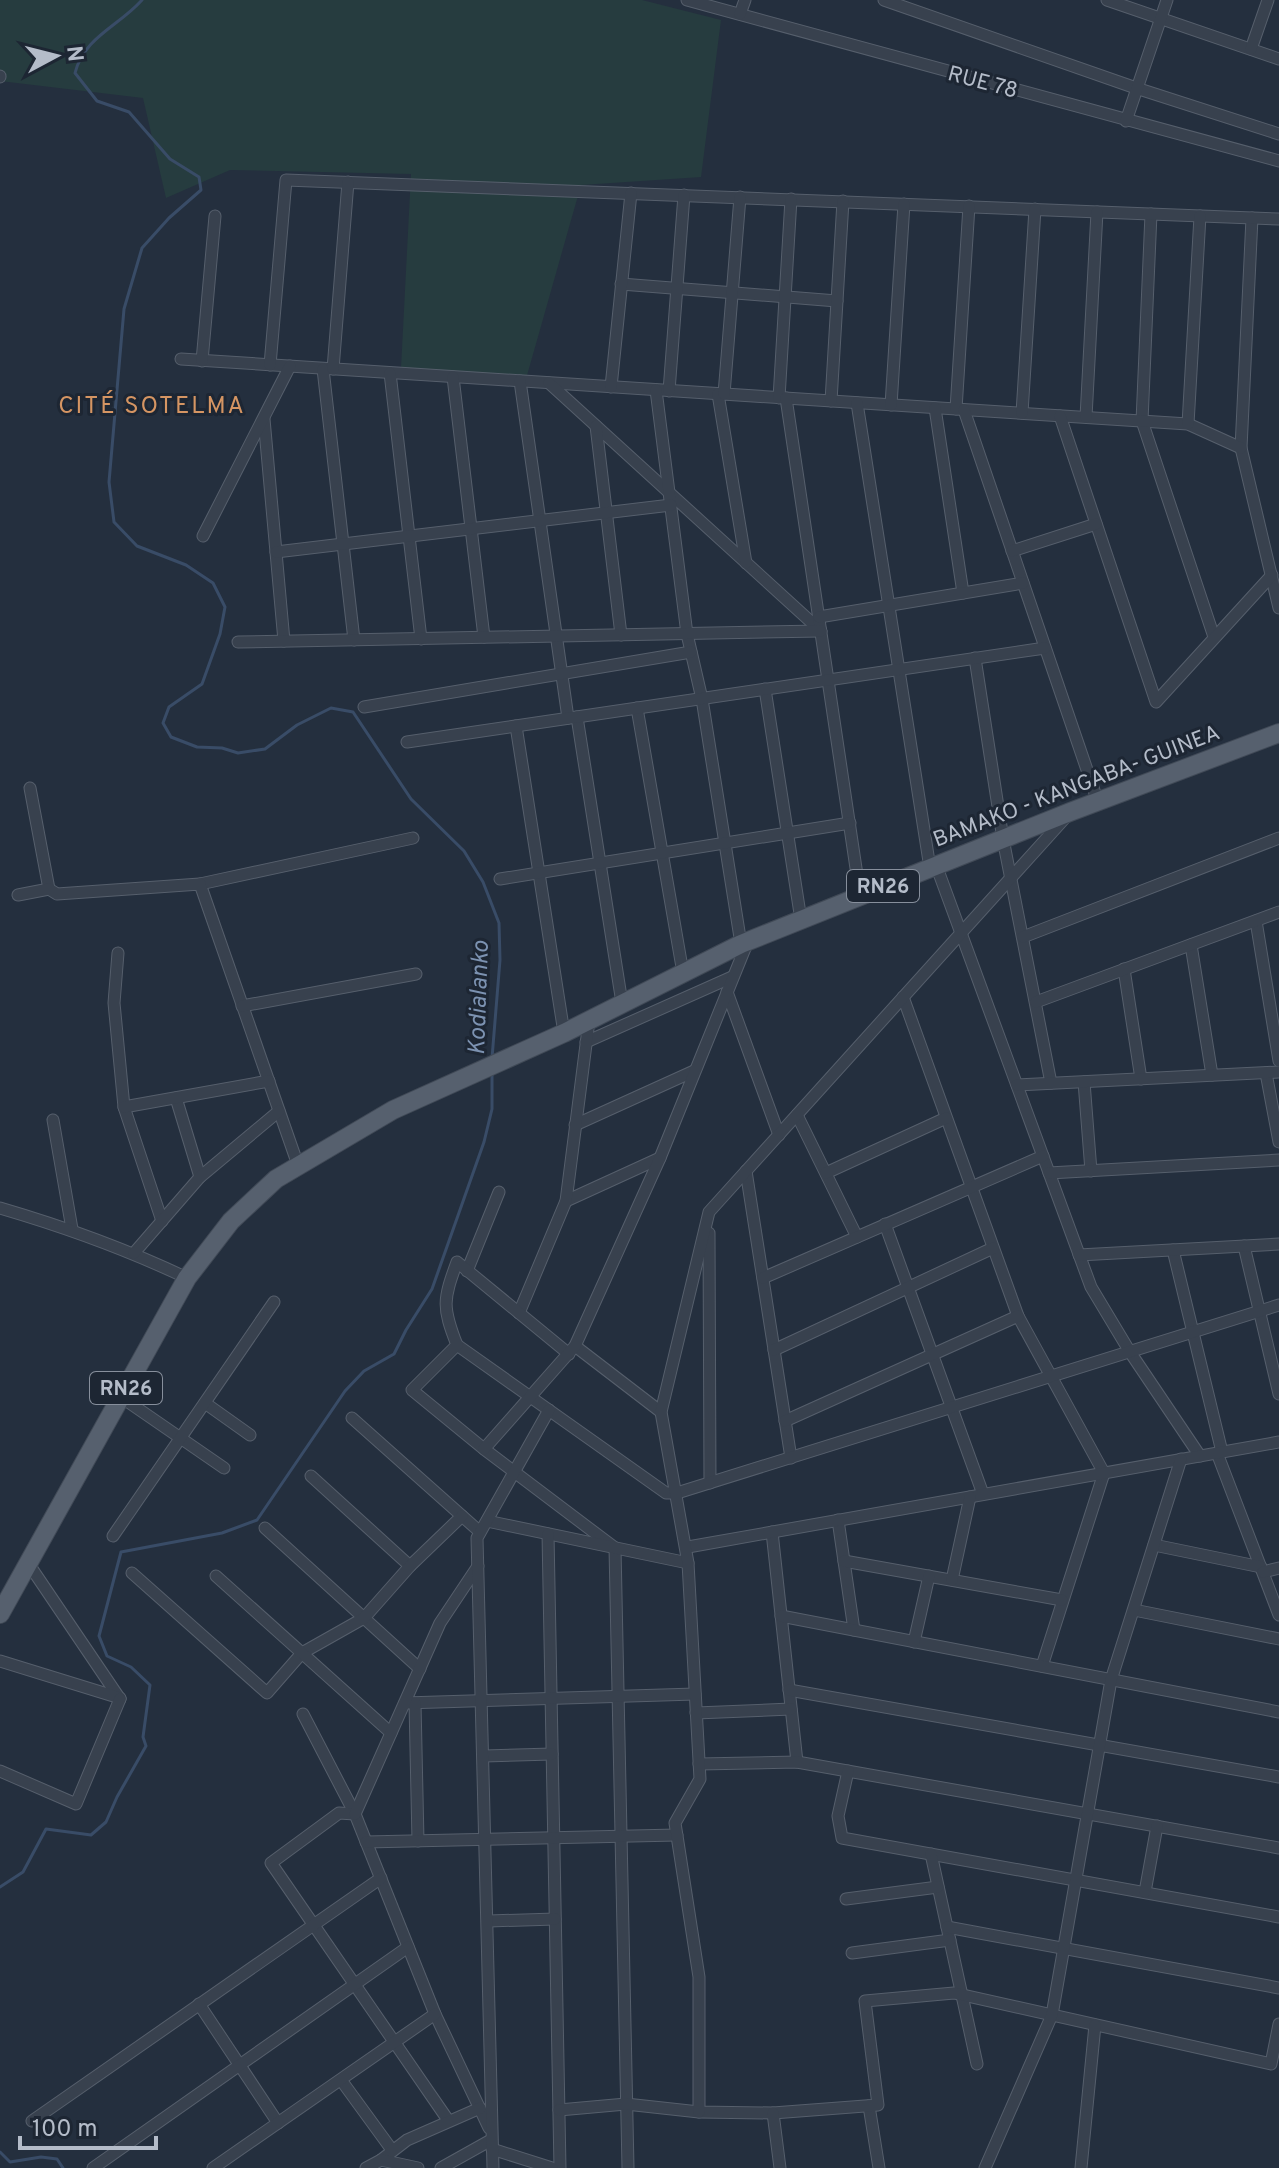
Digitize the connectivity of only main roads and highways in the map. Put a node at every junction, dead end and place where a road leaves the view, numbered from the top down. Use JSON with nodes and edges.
{"nodes":[{"id":1,"x":1279,"y":733,"type":"edge"},
{"id":2,"x":0,"y":1614,"type":"edge"}],
"edges":[{"from":1,"to":2,"type":"main road","name":"BAMAKO - KANGABA- GUINEA","number":"RN26"}]}
